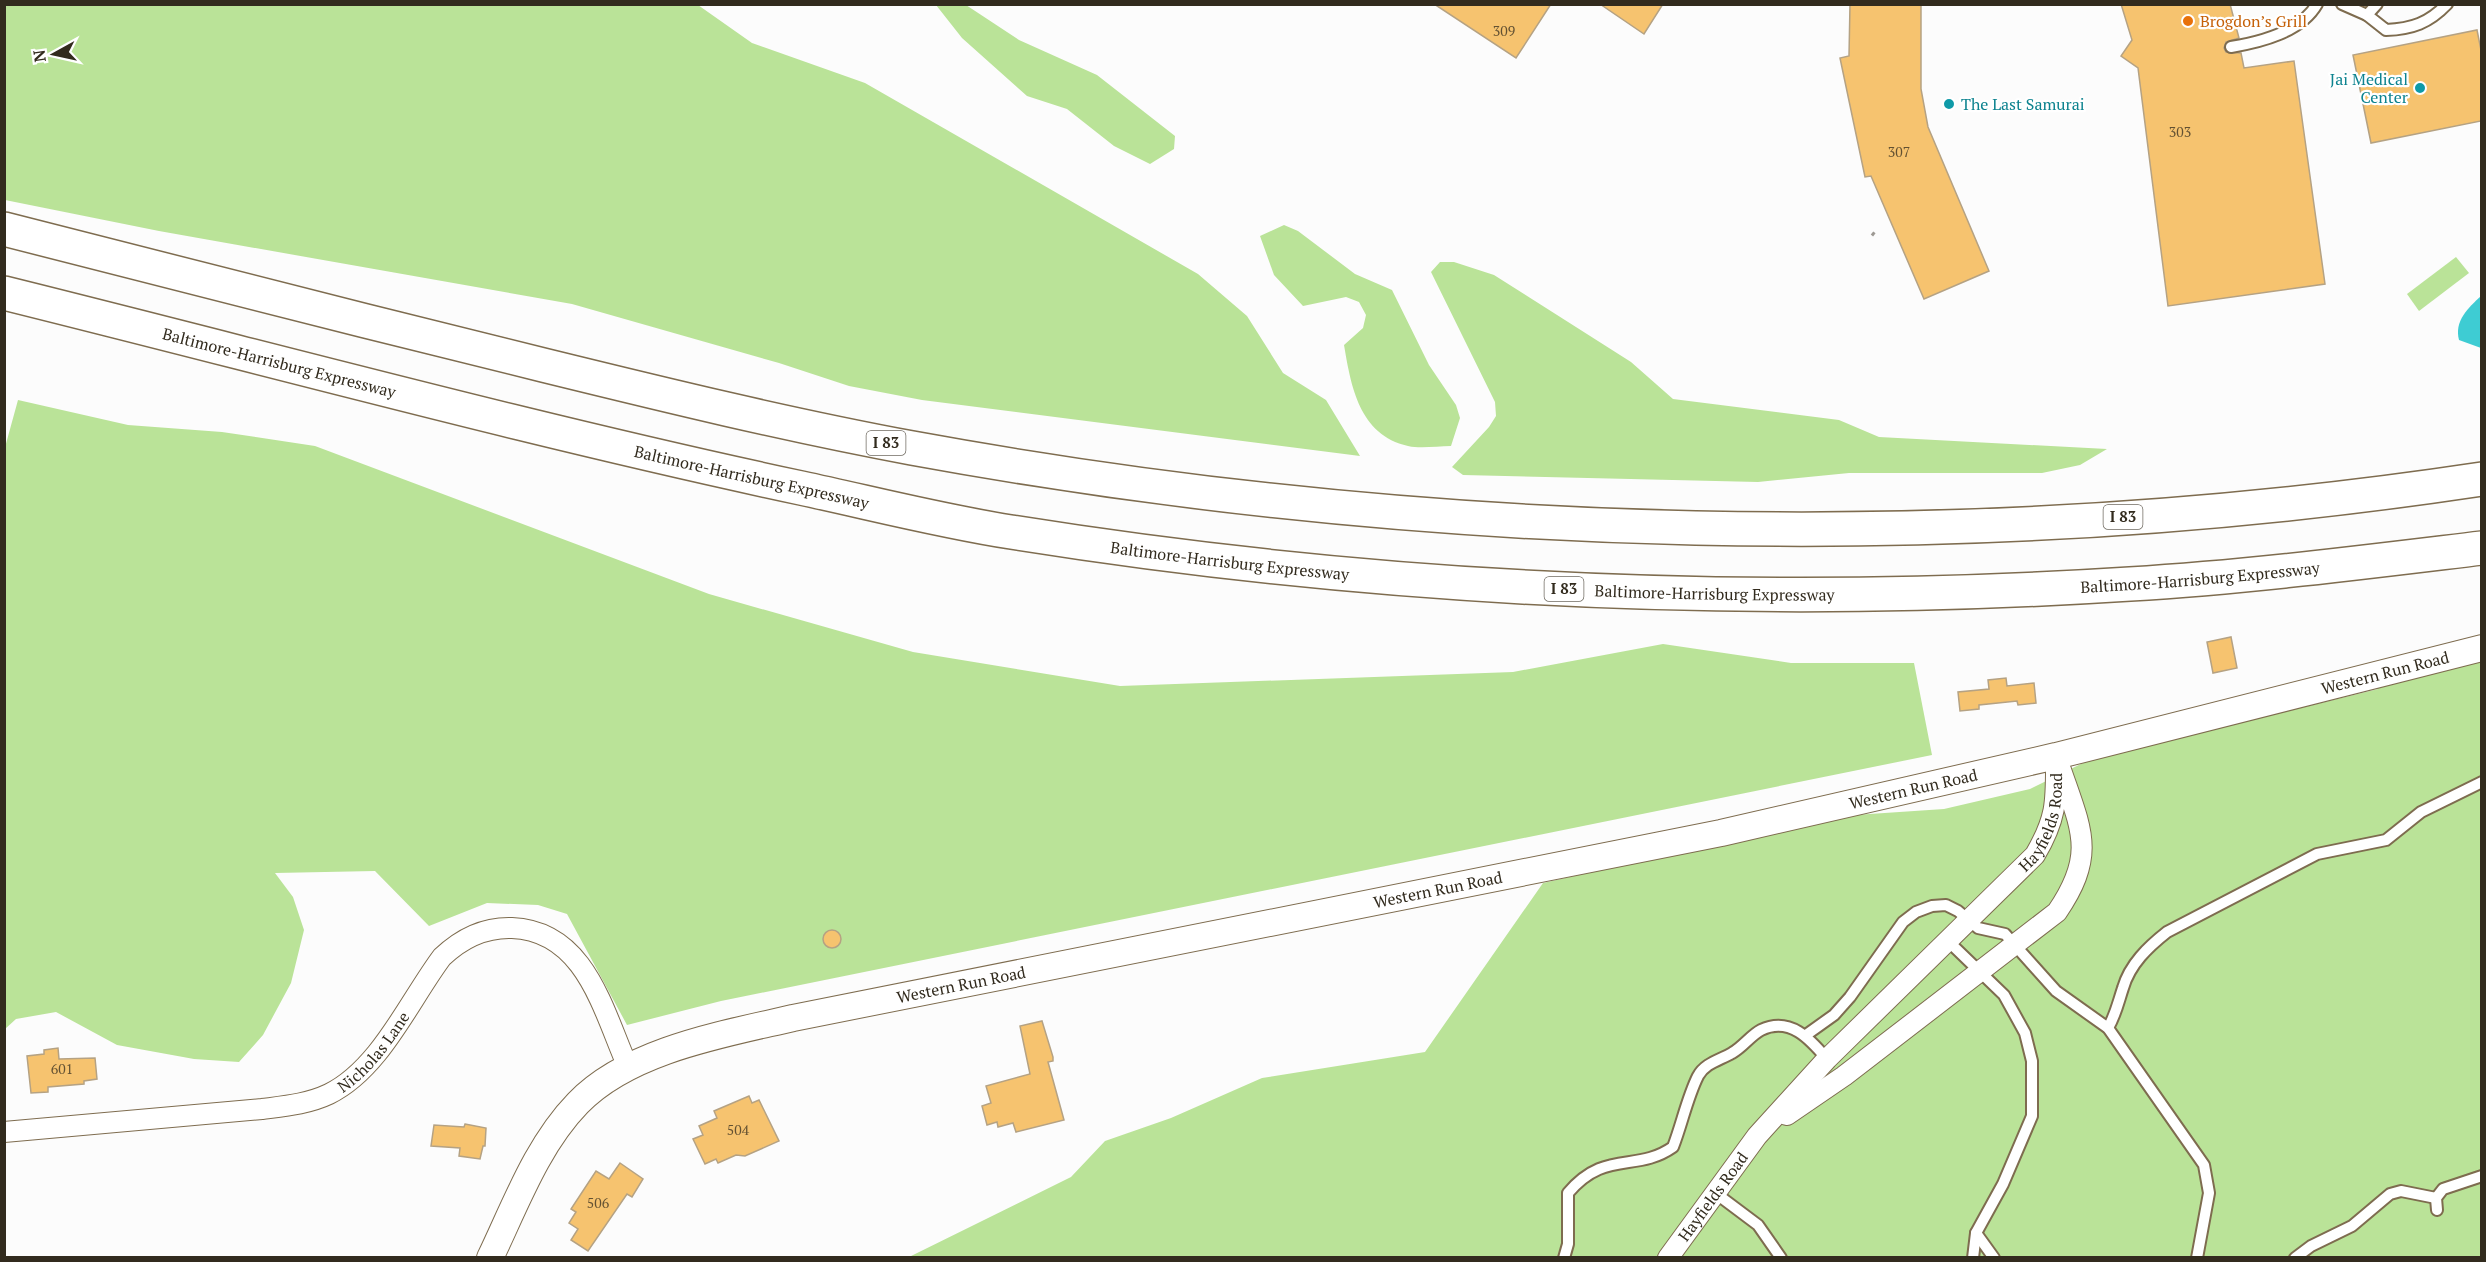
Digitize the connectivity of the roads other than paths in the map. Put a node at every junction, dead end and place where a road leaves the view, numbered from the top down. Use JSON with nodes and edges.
{"nodes":[{"id":1,"x":2317,"y":4,"type":"edge"},
{"id":2,"x":2342,"y":4,"type":"edge"},
{"id":3,"x":2377,"y":4,"type":"edge"},
{"id":4,"x":2447,"y":4,"type":"edge"},
{"id":5,"x":2367,"y":15,"type":"junction"},
{"id":6,"x":2231,"y":47,"type":"dead end"},
{"id":7,"x":4,"y":229,"type":"edge"},
{"id":8,"x":4,"y":293,"type":"edge"},
{"id":9,"x":2481,"y":463,"type":"edge"},
{"id":10,"x":2469,"y":481,"type":"edge"},
{"id":11,"x":2481,"y":548,"type":"edge"},
{"id":12,"x":2481,"y":648,"type":"edge"},
{"id":13,"x":2056,"y":756,"type":"junction"},
{"id":14,"x":2481,"y":782,"type":"edge"},
{"id":15,"x":1970,"y":921,"type":"junction"},
{"id":16,"x":1948,"y":941,"type":"junction"},
{"id":17,"x":2016,"y":943,"type":"junction"},
{"id":18,"x":1979,"y":972,"type":"junction"},
{"id":19,"x":2108,"y":1028,"type":"junction"},
{"id":20,"x":1806,"y":1035,"type":"junction"},
{"id":21,"x":1827,"y":1059,"type":"junction"},
{"id":22,"x":628,"y":1067,"type":"junction"},
{"id":23,"x":4,"y":1132,"type":"edge"},
{"id":24,"x":1757,"y":1136,"type":"junction"},
{"id":25,"x":2481,"y":1176,"type":"edge"},
{"id":26,"x":1714,"y":1191,"type":"junction"},
{"id":27,"x":2436,"y":1198,"type":"junction"},
{"id":28,"x":2438,"y":1210,"type":"dead end"},
{"id":29,"x":1976,"y":1233,"type":"junction"},
{"id":30,"x":490,"y":1257,"type":"edge"},
{"id":31,"x":1564,"y":1257,"type":"edge"},
{"id":32,"x":1668,"y":1257,"type":"edge"},
{"id":33,"x":1781,"y":1257,"type":"edge"},
{"id":34,"x":1973,"y":1257,"type":"edge"},
{"id":35,"x":1994,"y":1257,"type":"edge"},
{"id":36,"x":2198,"y":1257,"type":"edge"},
{"id":37,"x":2295,"y":1257,"type":"edge"}],
"edges":[{"from":1,"to":6,"type":"lane"},
{"from":2,"to":5,"type":"lane"},
{"from":3,"to":5,"type":"lane"},
{"from":4,"to":5,"type":"lane"},
{"from":7,"to":10,"type":"highway","number":"I 83"},
{"from":8,"to":11,"type":"highway","name":"Baltimore-Harrisburg Expressway","number":"I 83"},
{"from":9,"to":10,"type":"highway"},
{"from":12,"to":13,"type":"street","name":"Western Run Road"},
{"from":13,"to":15,"type":"street","name":"Hayfields Road"},
{"from":13,"to":17,"type":"street","name":"Hayfields Road"},
{"from":13,"to":22,"type":"street","name":"Western Run Road"},
{"from":14,"to":19,"type":"lane"},
{"from":15,"to":16,"type":"street","name":"Hayfields Road"},
{"from":15,"to":17,"type":"lane"},
{"from":15,"to":20,"type":"lane"},
{"from":16,"to":18,"type":"lane"},
{"from":16,"to":21,"type":"street","name":"Hayfields Road"},
{"from":17,"to":18,"type":"street","name":"Hayfields Road"},
{"from":17,"to":19,"type":"lane"},
{"from":18,"to":24,"type":"street","name":"Hayfields Road"},
{"from":18,"to":29,"type":"lane"},
{"from":19,"to":36,"type":"lane"},
{"from":20,"to":21,"type":"lane"},
{"from":20,"to":31,"type":"lane"},
{"from":21,"to":24,"type":"street","name":"Hayfields Road"},
{"from":22,"to":23,"type":"street","name":"Nicholas Lane"},
{"from":22,"to":30,"type":"street","name":"Western Run Road"},
{"from":24,"to":26,"type":"street","name":"Hayfields Road"},
{"from":25,"to":27,"type":"lane"},
{"from":26,"to":32,"type":"street","name":"Hayfields Road"},
{"from":26,"to":33,"type":"lane"},
{"from":27,"to":28,"type":"lane"},
{"from":27,"to":37,"type":"lane"},
{"from":29,"to":34,"type":"lane"},
{"from":29,"to":35,"type":"lane"}]}
